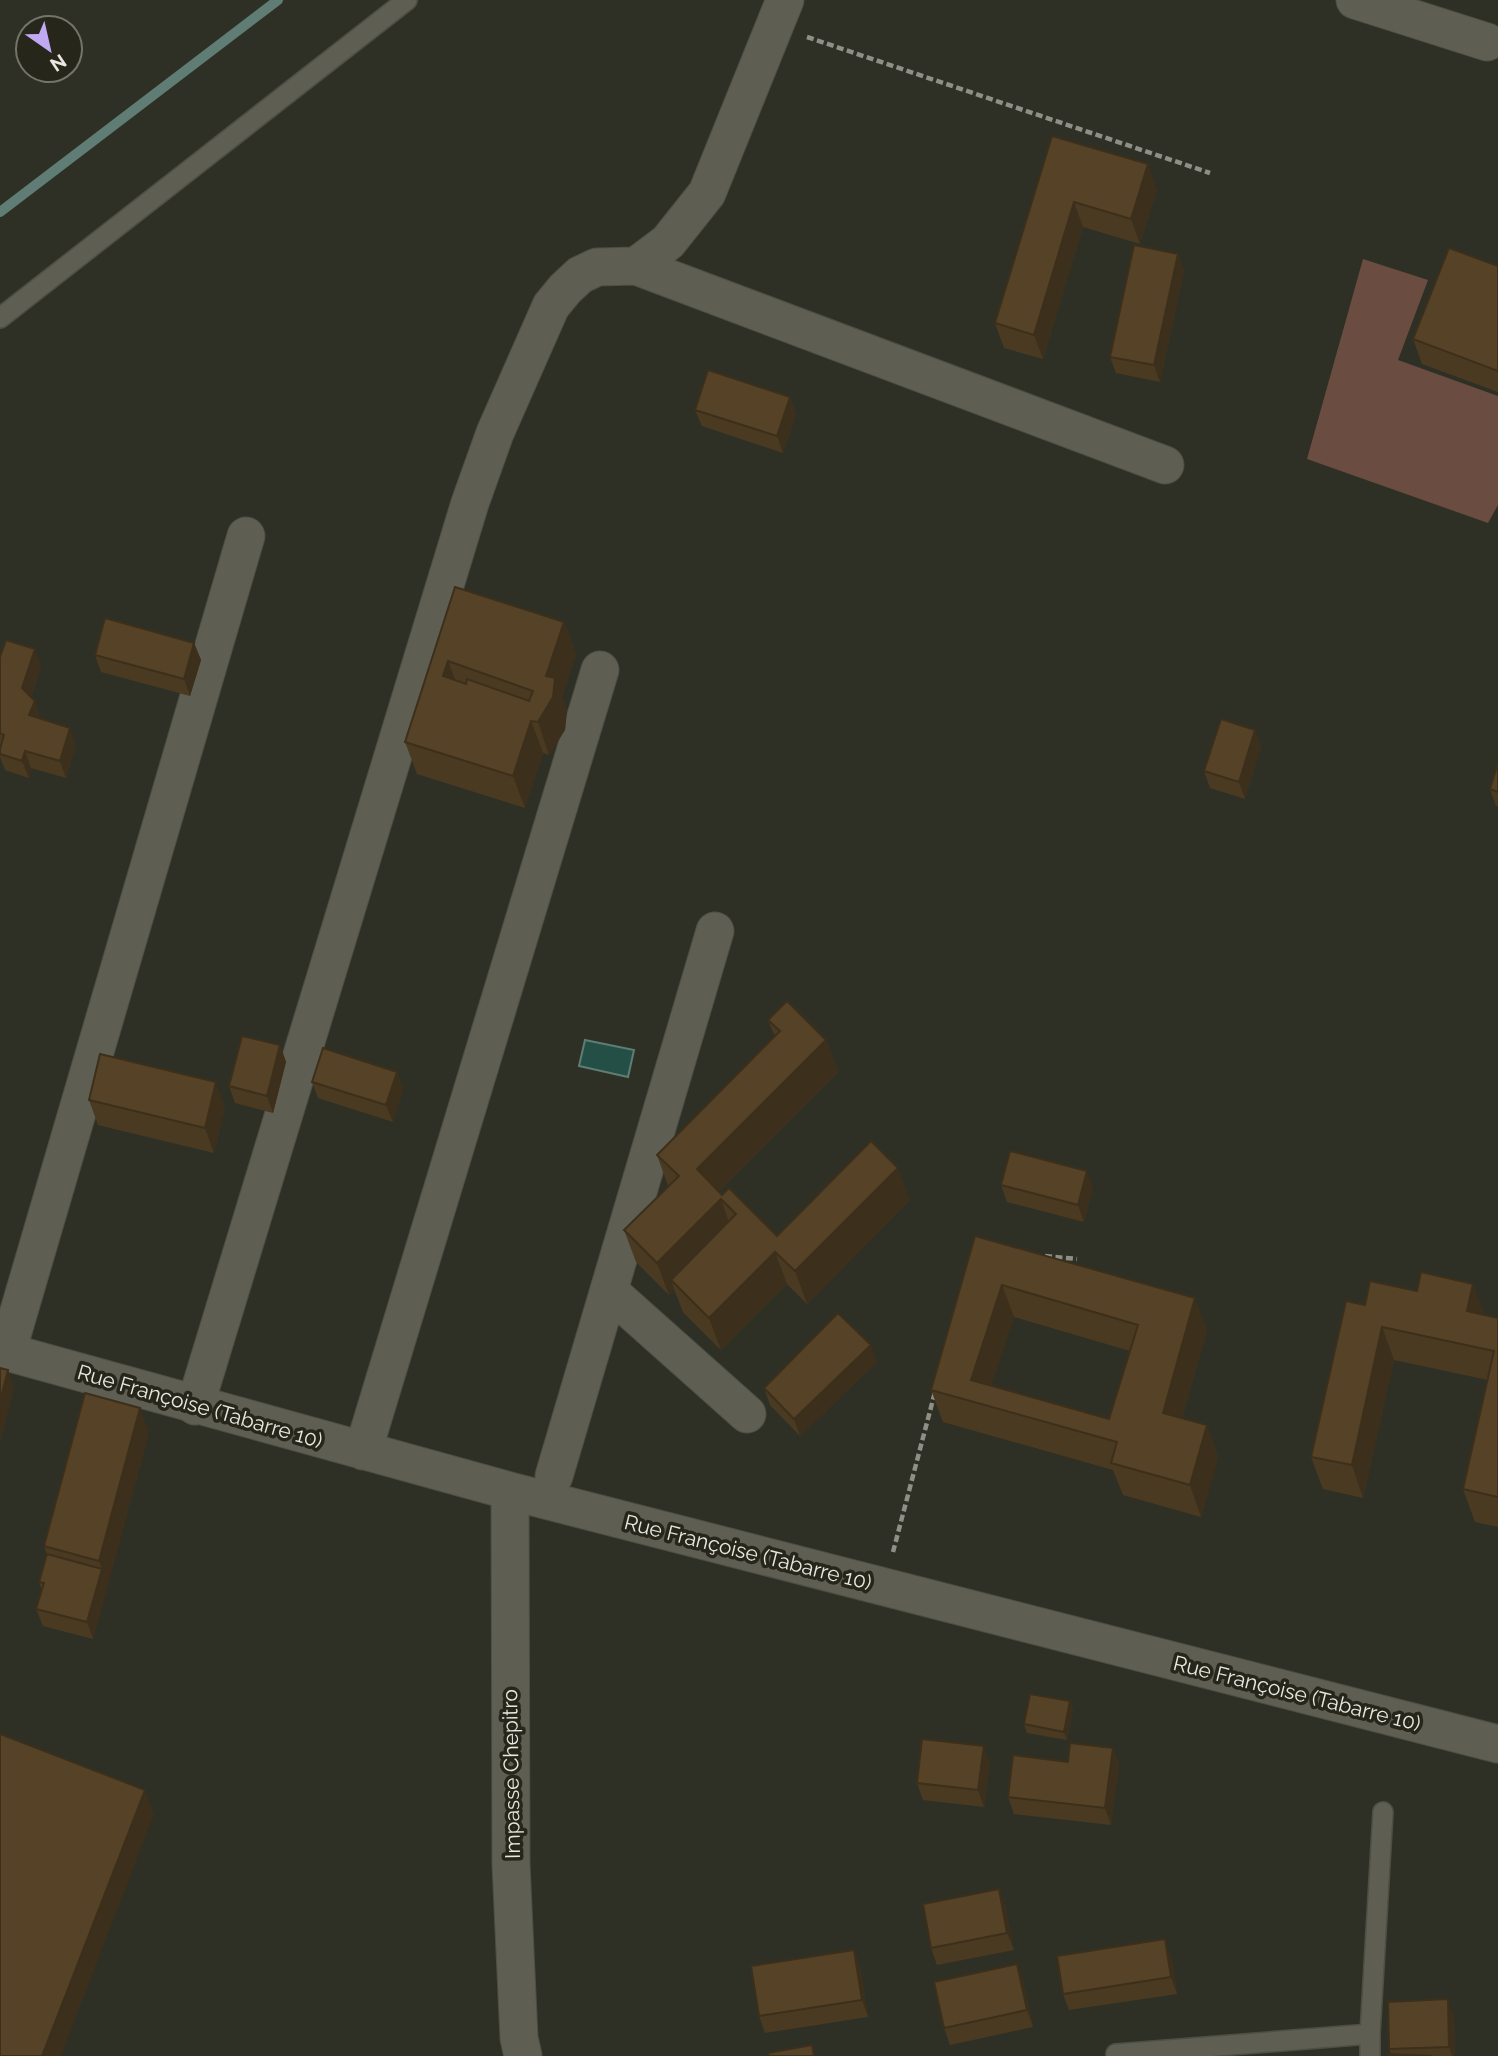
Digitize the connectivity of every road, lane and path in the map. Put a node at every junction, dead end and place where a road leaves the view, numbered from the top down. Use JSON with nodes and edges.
{"nodes":[{"id":1,"x":407,"y":0,"type":"edge"},
{"id":2,"x":1355,"y":0,"type":"edge"},
{"id":3,"x":779,"y":13,"type":"edge"},
{"id":4,"x":1487,"y":42,"type":"dead end"},
{"id":5,"x":1210,"y":173,"type":"dead end"},
{"id":6,"x":636,"y":267,"type":"junction"},
{"id":7,"x":0,"y":318,"type":"edge"},
{"id":8,"x":1165,"y":465,"type":"dead end"},
{"id":9,"x":246,"y":536,"type":"dead end"},
{"id":10,"x":600,"y":670,"type":"dead end"},
{"id":11,"x":715,"y":931,"type":"dead end"},
{"id":12,"x":1036,"y":1256,"type":"edge"},
{"id":13,"x":1077,"y":1259,"type":"dead end"},
{"id":14,"x":608,"y":1291,"type":"junction"},
{"id":15,"x":4,"y":1351,"type":"edge"},
{"id":16,"x":938,"y":1381,"type":"edge"},
{"id":17,"x":195,"y":1405,"type":"junction"},
{"id":18,"x":747,"y":1414,"type":"dead end"},
{"id":19,"x":363,"y":1451,"type":"junction"},
{"id":20,"x":550,"y":1488,"type":"junction"},
{"id":21,"x":510,"y":1491,"type":"junction"},
{"id":22,"x":884,"y":1587,"type":"junction"},
{"id":23,"x":1498,"y":1744,"type":"edge"},
{"id":24,"x":1383,"y":1812,"type":"dead end"},
{"id":25,"x":1370,"y":2034,"type":"junction"},
{"id":26,"x":1116,"y":2054,"type":"dead end"},
{"id":27,"x":523,"y":2056,"type":"edge"},
{"id":28,"x":1370,"y":2056,"type":"edge"}],
"edges":[{"from":1,"to":7,"type":"lane"},
{"from":2,"to":4,"type":"street"},
{"from":3,"to":5,"type":"path"},
{"from":3,"to":6,"type":"street"},
{"from":6,"to":8,"type":"street"},
{"from":6,"to":17,"type":"street"},
{"from":9,"to":15,"type":"street"},
{"from":10,"to":19,"type":"street"},
{"from":11,"to":14,"type":"street"},
{"from":12,"to":13,"type":"path"},
{"from":14,"to":18,"type":"street"},
{"from":14,"to":20,"type":"street"},
{"from":15,"to":17,"type":"street","name":"Rue Françoise (Tabarre 10)"},
{"from":16,"to":22,"type":"path"},
{"from":17,"to":19,"type":"street","name":"Rue Françoise (Tabarre 10)"},
{"from":19,"to":21,"type":"street","name":"Rue Françoise (Tabarre 10)"},
{"from":20,"to":21,"type":"street","name":"Rue Françoise (Tabarre 10)"},
{"from":20,"to":22,"type":"street","name":"Rue Françoise (Tabarre 10)"},
{"from":21,"to":27,"type":"street","name":"Impasse Chepitro"},
{"from":22,"to":23,"type":"street","name":"Rue Françoise (Tabarre 10)"},
{"from":24,"to":25,"type":"lane"},
{"from":25,"to":26,"type":"lane"},
{"from":25,"to":28,"type":"lane"}]}
